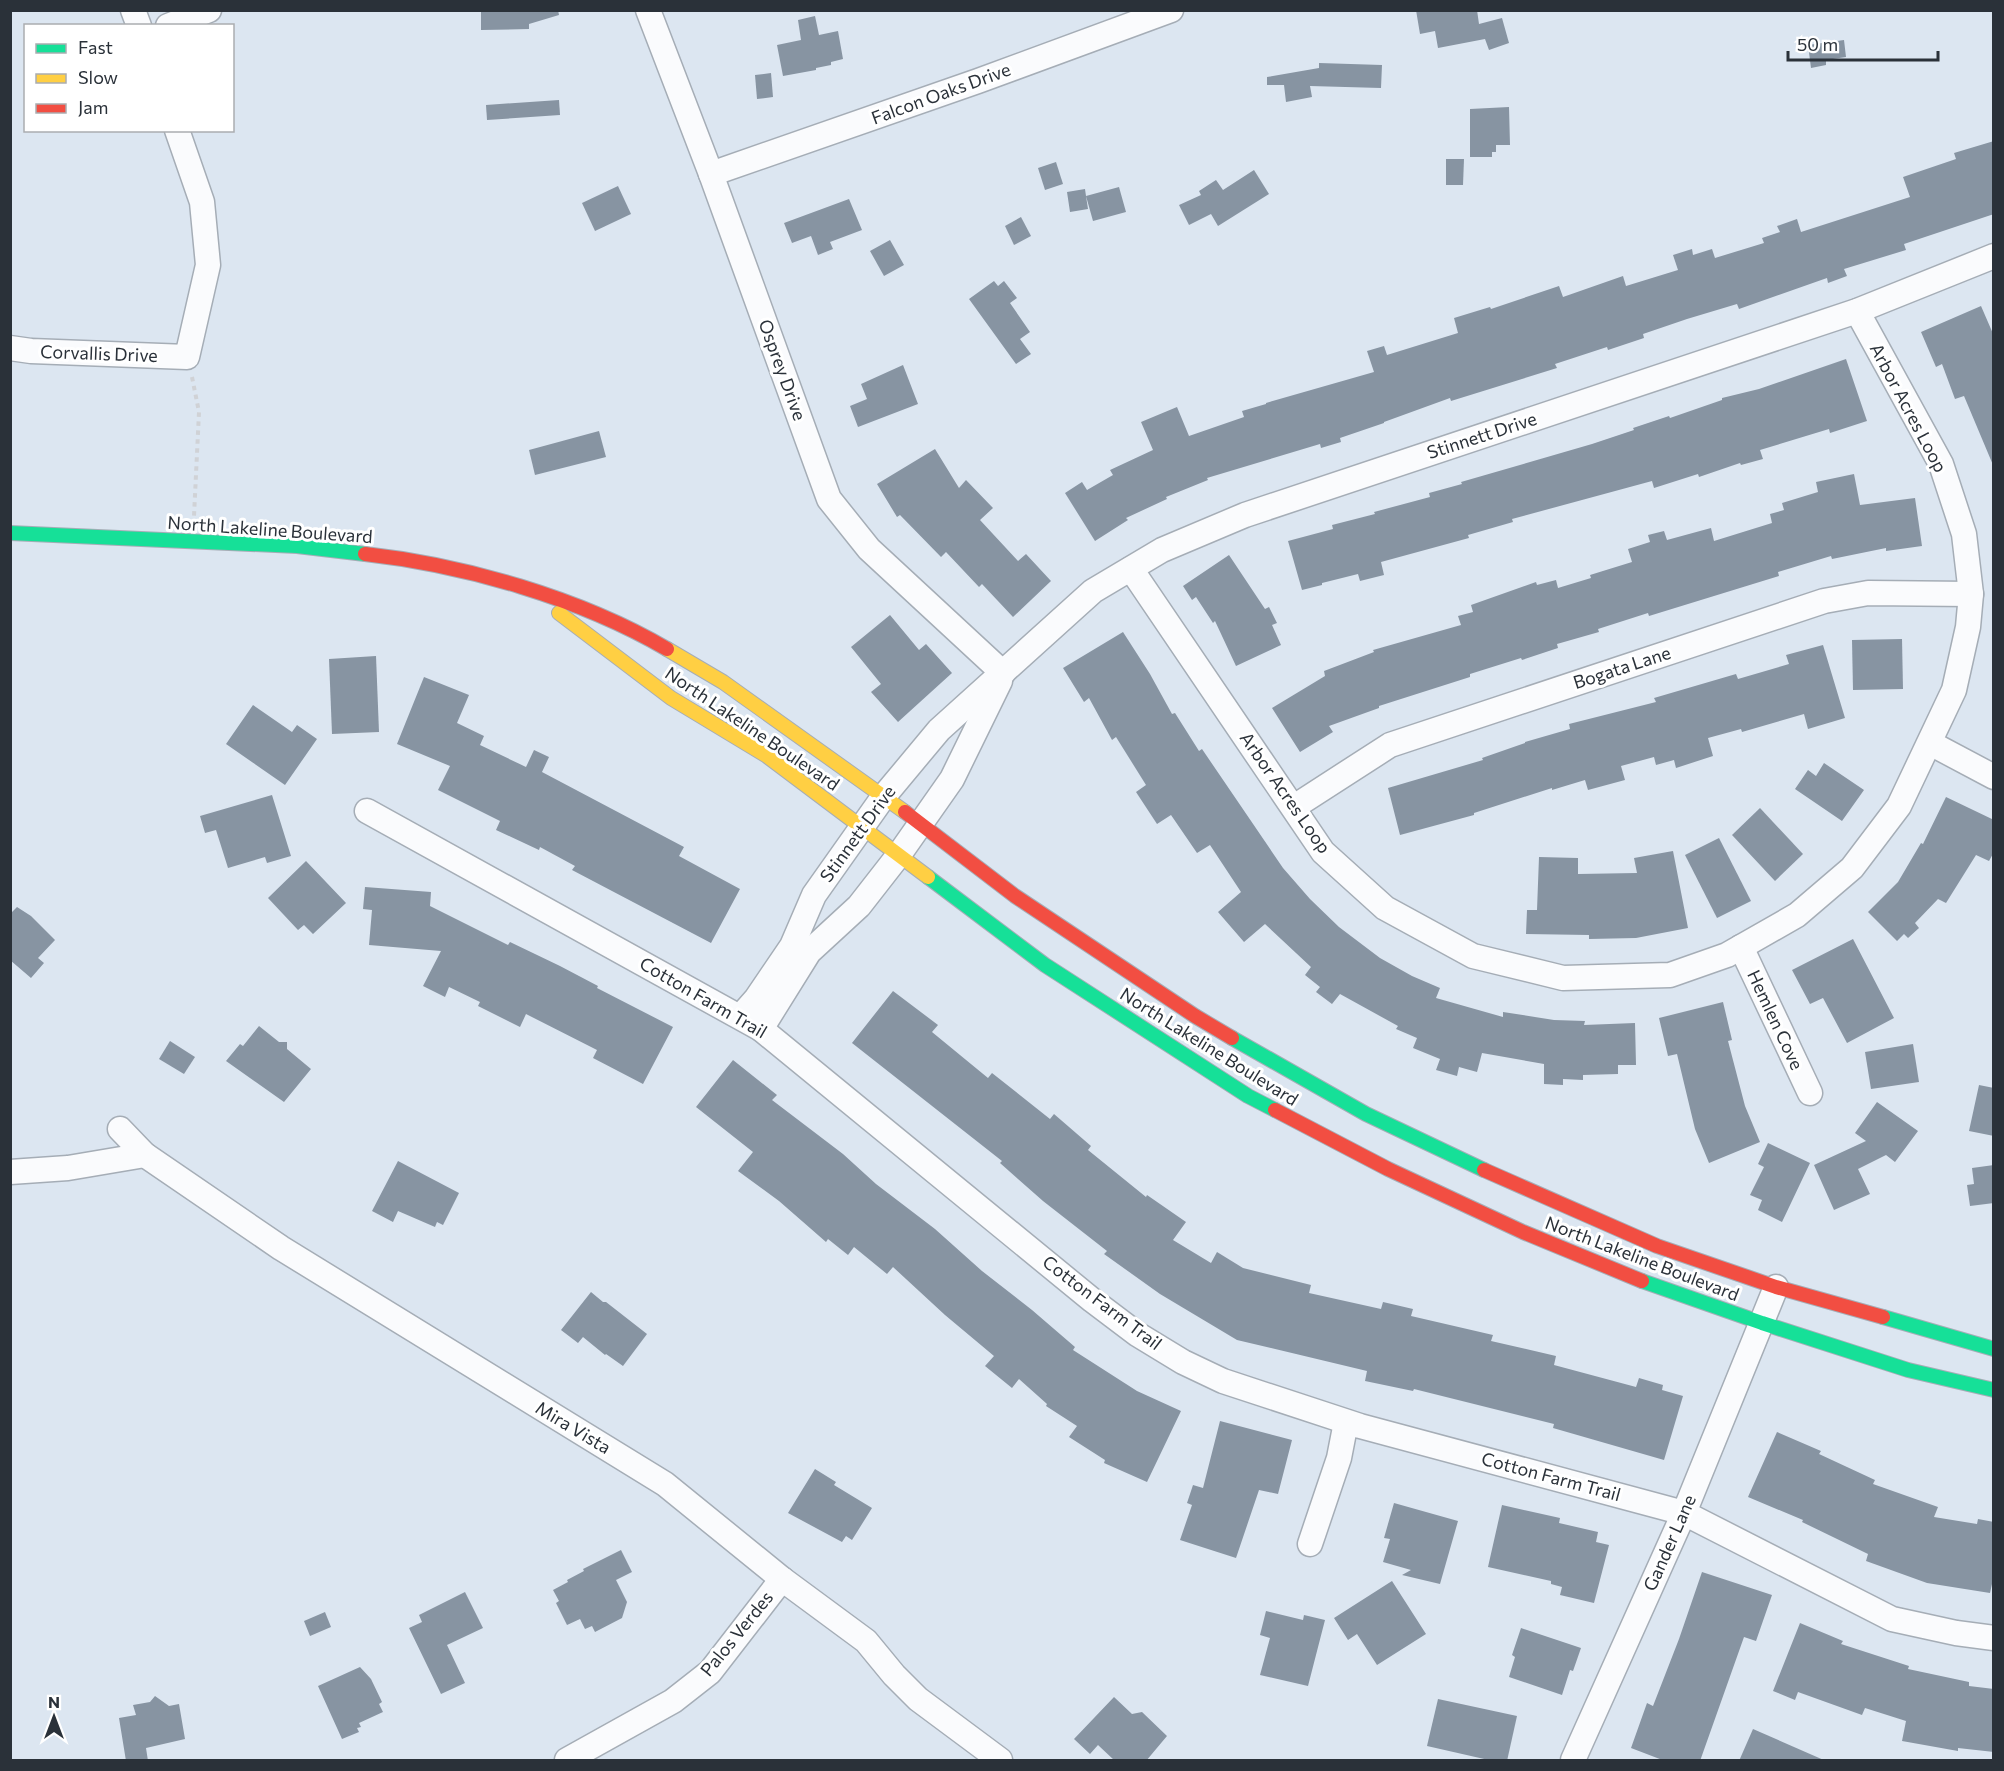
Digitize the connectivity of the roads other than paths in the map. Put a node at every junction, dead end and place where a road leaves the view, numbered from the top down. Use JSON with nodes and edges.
{"nodes":[{"id":1,"x":209,"y":10,"type":"edge"},
{"id":2,"x":648,"y":10,"type":"edge"},
{"id":3,"x":1171,"y":10,"type":"edge"},
{"id":4,"x":173,"y":24,"type":"edge"},
{"id":5,"x":178,"y":132,"type":"edge"},
{"id":6,"x":711,"y":174,"type":"junction"},
{"id":7,"x":1994,"y":256,"type":"edge"},
{"id":8,"x":1857,"y":311,"type":"junction"},
{"id":9,"x":10,"y":348,"type":"edge"},
{"id":10,"x":10,"y":533,"type":"edge"},
{"id":11,"x":1131,"y":569,"type":"junction"},
{"id":12,"x":524,"y":587,"type":"junction"},
{"id":13,"x":1971,"y":594,"type":"junction"},
{"id":14,"x":1003,"y":673,"type":"junction"},
{"id":15,"x":1930,"y":742,"type":"junction"},
{"id":16,"x":1994,"y":777,"type":"edge"},
{"id":17,"x":884,"y":796,"type":"junction"},
{"id":18,"x":1294,"y":807,"type":"junction"},
{"id":19,"x":367,"y":811,"type":"dead end"},
{"id":20,"x":919,"y":823,"type":"junction"},
{"id":21,"x":862,"y":827,"type":"junction"},
{"id":22,"x":898,"y":856,"type":"junction"},
{"id":23,"x":1741,"y":947,"type":"junction"},
{"id":24,"x":751,"y":1023,"type":"junction"},
{"id":25,"x":1810,"y":1093,"type":"dead end"},
{"id":26,"x":120,"y":1129,"type":"dead end"},
{"id":27,"x":145,"y":1155,"type":"junction"},
{"id":28,"x":10,"y":1172,"type":"edge"},
{"id":29,"x":1776,"y":1287,"type":"junction"},
{"id":30,"x":1762,"y":1323,"type":"junction"},
{"id":31,"x":1994,"y":1350,"type":"edge"},
{"id":32,"x":1994,"y":1390,"type":"edge"},
{"id":33,"x":1346,"y":1422,"type":"junction"},
{"id":34,"x":1684,"y":1514,"type":"junction"},
{"id":35,"x":1310,"y":1544,"type":"dead end"},
{"id":36,"x":782,"y":1579,"type":"junction"},
{"id":37,"x":1994,"y":1638,"type":"edge"},
{"id":38,"x":567,"y":1761,"type":"edge"},
{"id":39,"x":1000,"y":1761,"type":"edge"},
{"id":40,"x":1573,"y":1761,"type":"edge"}],
"edges":[{"from":1,"to":4,"type":"street"},
{"from":2,"to":6,"type":"street","name":"Osprey Drive"},
{"from":3,"to":6,"type":"street","name":"Falcon Oaks Drive"},
{"from":5,"to":9,"type":"street","name":"Corvallis Drive"},
{"from":6,"to":14,"type":"street","name":"Osprey Drive"},
{"from":7,"to":8,"type":"street","name":"Stinnett Drive"},
{"from":8,"to":11,"type":"street","name":"Stinnett Drive"},
{"from":8,"to":13,"type":"street","name":"Arbor Acres Loop"},
{"from":10,"to":12,"type":"main road","name":"North Lakeline Boulevard"},
{"from":11,"to":14,"type":"street","name":"Stinnett Drive"},
{"from":11,"to":18,"type":"street","name":"Arbor Acres Loop"},
{"from":12,"to":17,"type":"main road","name":"North Lakeline Boulevard"},
{"from":12,"to":21,"type":"main road","name":"North Lakeline Boulevard"},
{"from":13,"to":15,"type":"street","name":"Arbor Acres Loop"},
{"from":13,"to":18,"type":"street","name":"Bogata Lane"},
{"from":14,"to":17,"type":"street","name":"Stinnett Drive"},
{"from":14,"to":20,"type":"street","name":"Stinnett Drive"},
{"from":15,"to":16,"type":"street"},
{"from":15,"to":23,"type":"street","name":"Arbor Acres Loop"},
{"from":17,"to":20,"type":"main road","name":"North Lakeline Boulevard"},
{"from":17,"to":21,"type":"street","name":"Stinnett Drive"},
{"from":18,"to":23,"type":"street","name":"Arbor Acres Loop"},
{"from":19,"to":24,"type":"street","name":"Cotton Farm Trail"},
{"from":20,"to":22,"type":"street","name":"Stinnett Drive"},
{"from":20,"to":29,"type":"main road","name":"North Lakeline Boulevard"},
{"from":21,"to":22,"type":"main road","name":"North Lakeline Boulevard"},
{"from":21,"to":24,"type":"street","name":"Stinnett Drive"},
{"from":22,"to":24,"type":"street","name":"Stinnett Drive"},
{"from":22,"to":30,"type":"main road","name":"North Lakeline Boulevard"},
{"from":23,"to":25,"type":"street","name":"Hemlen Cove"},
{"from":24,"to":33,"type":"street","name":"Cotton Farm Trail"},
{"from":26,"to":27,"type":"street","name":"Mira Vista"},
{"from":27,"to":28,"type":"street"},
{"from":27,"to":36,"type":"street","name":"Mira Vista"},
{"from":29,"to":30,"type":"street","name":"Gander Lane"},
{"from":29,"to":31,"type":"main road","name":"North Lakeline Boulevard"},
{"from":30,"to":32,"type":"main road","name":"North Lakeline Boulevard"},
{"from":30,"to":34,"type":"street","name":"Gander Lane"},
{"from":33,"to":34,"type":"street","name":"Cotton Farm Trail"},
{"from":33,"to":35,"type":"street"},
{"from":34,"to":37,"type":"street","name":"Cotton Farm Trail"},
{"from":34,"to":40,"type":"street","name":"Gander Lane"},
{"from":36,"to":38,"type":"street","name":"Palos Verdes"},
{"from":36,"to":39,"type":"street","name":"Mira Vista"}]}
